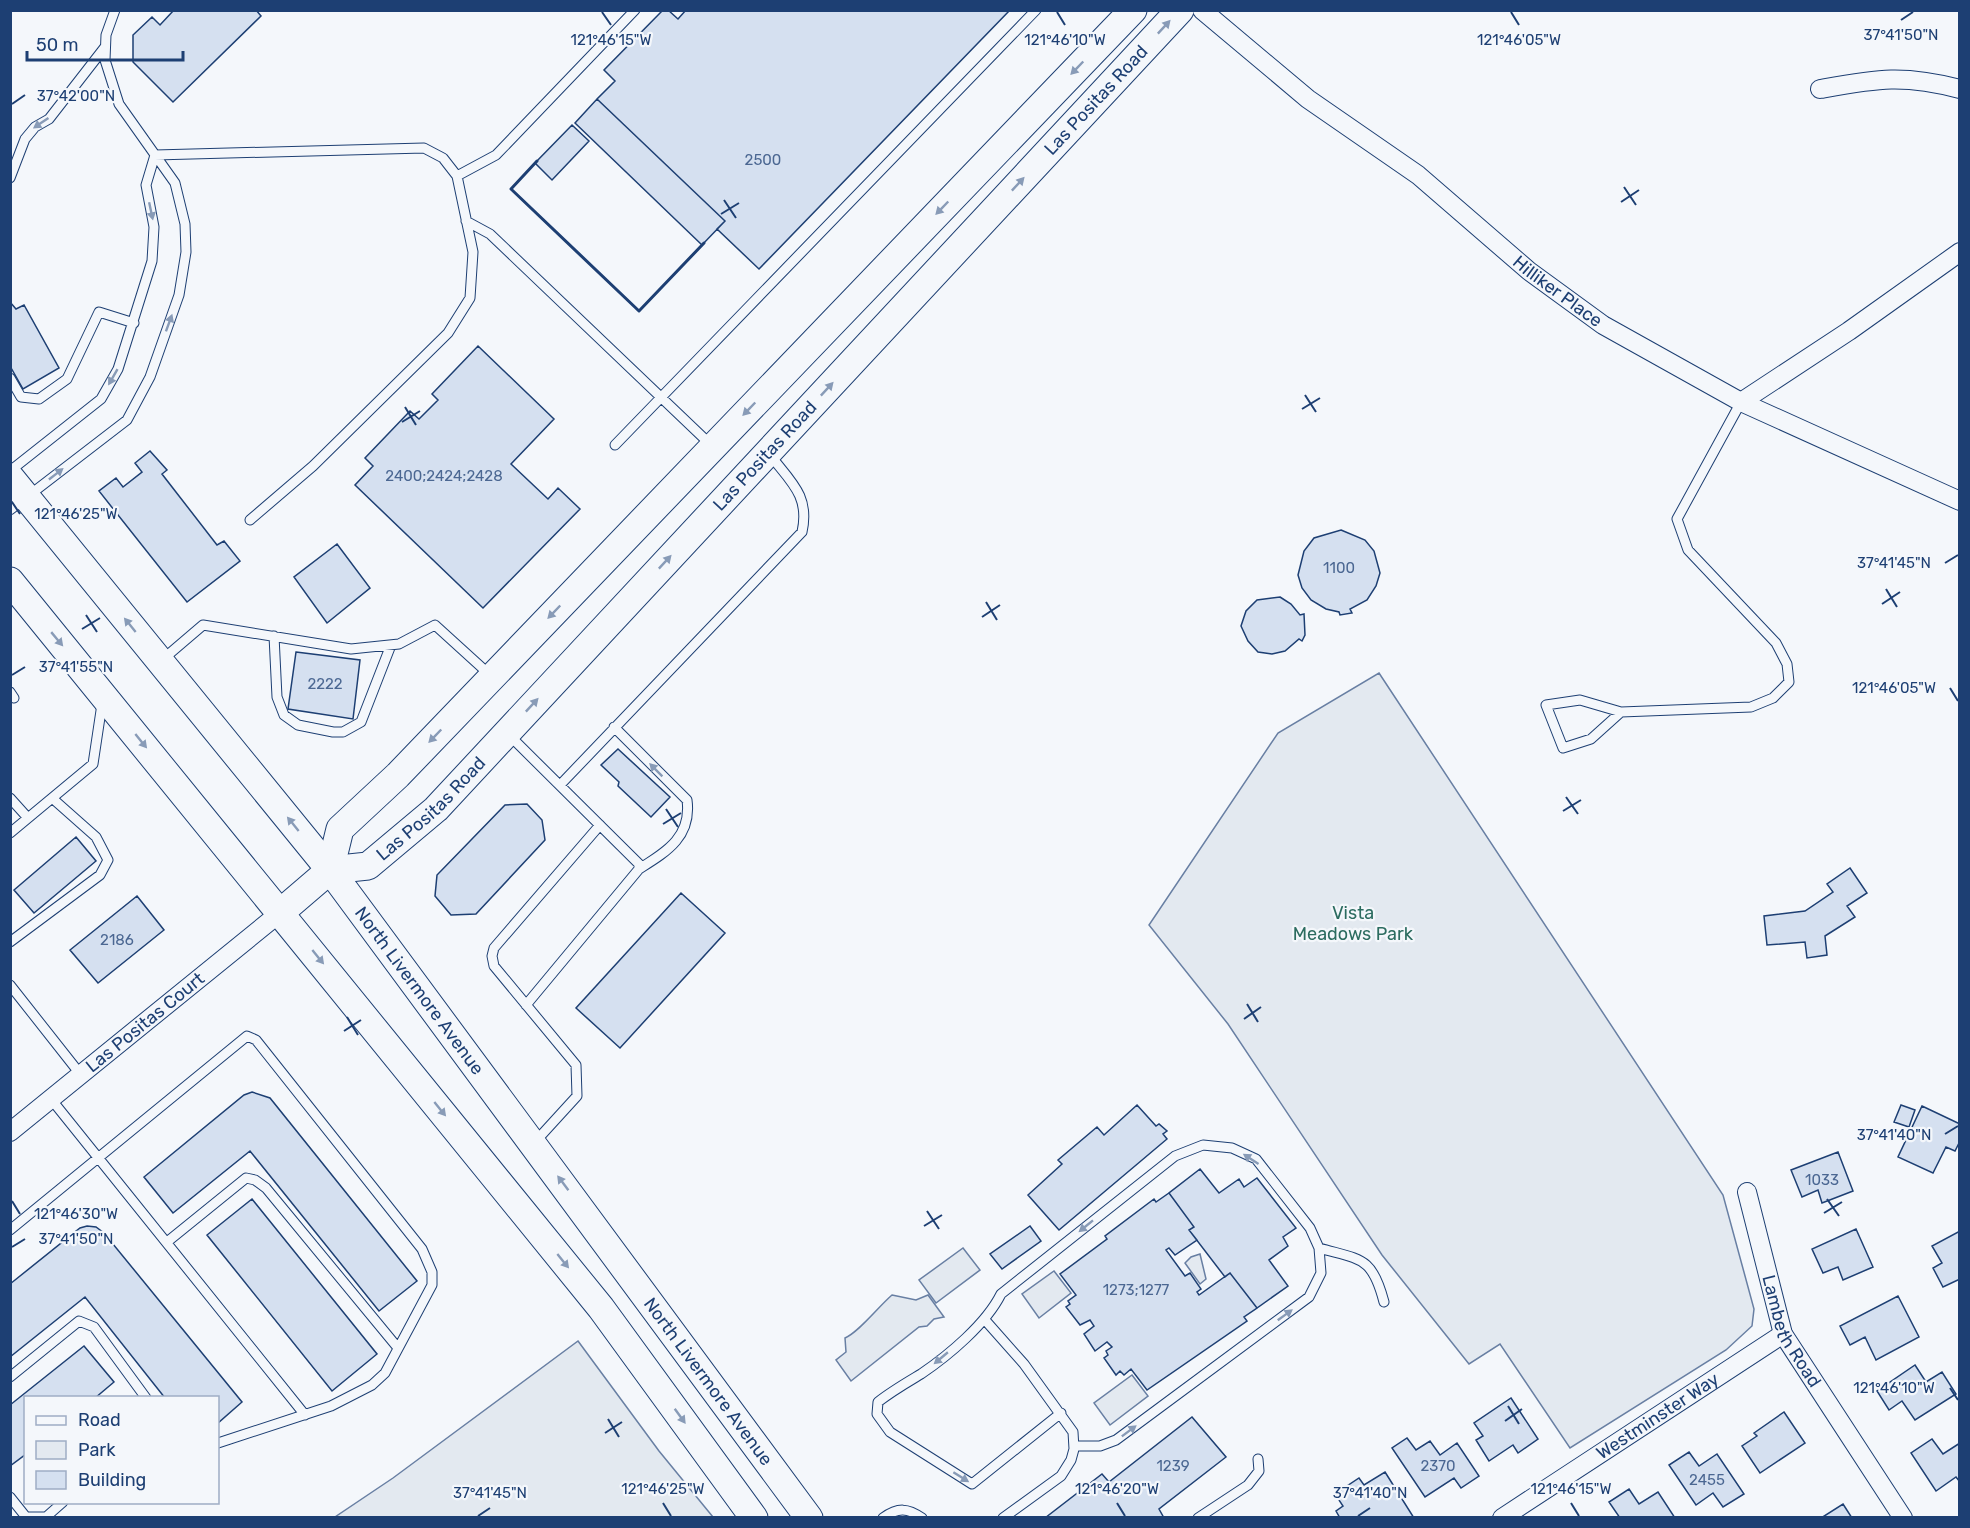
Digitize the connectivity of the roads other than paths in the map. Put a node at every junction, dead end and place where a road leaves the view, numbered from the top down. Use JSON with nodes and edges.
{"nodes":[{"id":1,"x":115,"y":10,"type":"edge"},
{"id":2,"x":635,"y":10,"type":"edge"},
{"id":3,"x":1036,"y":10,"type":"edge"},
{"id":4,"x":1133,"y":10,"type":"edge"},
{"id":5,"x":1180,"y":10,"type":"edge"},
{"id":6,"x":1202,"y":10,"type":"edge"},
{"id":7,"x":105,"y":47,"type":"junction"},
{"id":8,"x":1820,"y":89,"type":"dead end"},
{"id":9,"x":1959,"y":89,"type":"edge"},
{"id":10,"x":155,"y":155,"type":"junction"},
{"id":11,"x":457,"y":176,"type":"junction"},
{"id":12,"x":10,"y":178,"type":"edge"},
{"id":13,"x":466,"y":221,"type":"junction"},
{"id":14,"x":1959,"y":252,"type":"edge"},
{"id":15,"x":134,"y":323,"type":"junction"},
{"id":16,"x":10,"y":378,"type":"edge"},
{"id":17,"x":662,"y":397,"type":"junction"},
{"id":18,"x":1741,"y":402,"type":"junction"},
{"id":19,"x":615,"y":445,"type":"dead end"},
{"id":20,"x":713,"y":447,"type":"junction"},
{"id":21,"x":768,"y":452,"type":"junction"},
{"id":22,"x":10,"y":471,"type":"edge"},
{"id":23,"x":16,"y":495,"type":"edge"},
{"id":24,"x":1959,"y":501,"type":"edge"},
{"id":25,"x":250,"y":520,"type":"dead end"},
{"id":26,"x":10,"y":581,"type":"edge"},
{"id":27,"x":274,"y":636,"type":"junction"},
{"id":28,"x":391,"y":645,"type":"junction"},
{"id":29,"x":160,"y":661,"type":"junction"},
{"id":30,"x":492,"y":676,"type":"junction"},
{"id":31,"x":104,"y":696,"type":"junction"},
{"id":32,"x":1621,"y":712,"type":"junction"},
{"id":33,"x":614,"y":727,"type":"junction"},
{"id":34,"x":507,"y":733,"type":"junction"},
{"id":35,"x":560,"y":785,"type":"junction"},
{"id":36,"x":10,"y":798,"type":"edge"},
{"id":37,"x":52,"y":798,"type":"junction"},
{"id":38,"x":28,"y":818,"type":"junction"},
{"id":39,"x":600,"y":825,"type":"junction"},
{"id":40,"x":10,"y":833,"type":"edge"},
{"id":41,"x":639,"y":869,"type":"junction"},
{"id":42,"x":330,"y":870,"type":"junction"},
{"id":43,"x":281,"y":912,"type":"junction"},
{"id":44,"x":10,"y":942,"type":"edge"},
{"id":45,"x":10,"y":985,"type":"edge"},
{"id":46,"x":526,"y":1005,"type":"junction"},
{"id":47,"x":81,"y":1075,"type":"junction"},
{"id":48,"x":51,"y":1099,"type":"junction"},
{"id":49,"x":10,"y":1132,"type":"edge"},
{"id":50,"x":534,"y":1144,"type":"junction"},
{"id":51,"x":99,"y":1157,"type":"junction"},
{"id":52,"x":1746,"y":1192,"type":"dead end"},
{"id":53,"x":10,"y":1230,"type":"edge"},
{"id":54,"x":167,"y":1242,"type":"junction"},
{"id":55,"x":1319,"y":1248,"type":"junction"},
{"id":56,"x":1384,"y":1302,"type":"dead end"},
{"id":57,"x":985,"y":1320,"type":"junction"},
{"id":58,"x":1783,"y":1334,"type":"junction"},
{"id":59,"x":398,"y":1348,"type":"junction"},
{"id":60,"x":10,"y":1377,"type":"edge"},
{"id":61,"x":145,"y":1396,"type":"edge"},
{"id":62,"x":1061,"y":1413,"type":"junction"},
{"id":63,"x":305,"y":1414,"type":"junction"},
{"id":64,"x":219,"y":1443,"type":"edge"},
{"id":65,"x":1074,"y":1446,"type":"junction"},
{"id":66,"x":1258,"y":1459,"type":"dead end"},
{"id":67,"x":10,"y":1497,"type":"edge"},
{"id":68,"x":62,"y":1504,"type":"edge"},
{"id":69,"x":46,"y":1517,"type":"edge"},
{"id":70,"x":754,"y":1518,"type":"edge"},
{"id":71,"x":809,"y":1518,"type":"edge"},
{"id":72,"x":883,"y":1518,"type":"edge"},
{"id":73,"x":922,"y":1518,"type":"edge"},
{"id":74,"x":1003,"y":1518,"type":"edge"},
{"id":75,"x":1198,"y":1518,"type":"edge"},
{"id":76,"x":1502,"y":1518,"type":"edge"},
{"id":77,"x":1903,"y":1518,"type":"edge"}],
"edges":[{"from":1,"to":7,"type":"lane"},
{"from":2,"to":11,"type":"lane"},
{"from":3,"to":17,"type":"lane"},
{"from":4,"to":20,"type":"main road","name":"Las Positas Road","one_way":true},
{"from":21,"to":5,"type":"main road","name":"Las Positas Road","one_way":true},
{"from":6,"to":18,"type":"street","name":"Hilliker Place"},
{"from":7,"to":10,"type":"lane"},
{"from":7,"to":12,"type":"lane","one_way":true},
{"from":8,"to":9,"type":"street"},
{"from":10,"to":11,"type":"lane"},
{"from":10,"to":15,"type":"lane","one_way":true},
{"from":23,"to":10,"type":"lane","one_way":true},
{"from":11,"to":13,"type":"lane"},
{"from":13,"to":17,"type":"lane"},
{"from":13,"to":25,"type":"lane"},
{"from":14,"to":18,"type":"street"},
{"from":15,"to":16,"type":"lane"},
{"from":15,"to":22,"type":"lane","one_way":true},
{"from":17,"to":19,"type":"lane"},
{"from":17,"to":20,"type":"lane"},
{"from":18,"to":24,"type":"street","name":"Hilliker Place"},
{"from":18,"to":32,"type":"lane"},
{"from":20,"to":30,"type":"main road","name":"Las Positas Road","one_way":true},
{"from":21,"to":33,"type":"lane"},
{"from":34,"to":21,"type":"main road","name":"Las Positas Road","one_way":true},
{"from":29,"to":23,"type":"main road","name":"North Livermore Avenue","one_way":true},
{"from":26,"to":31,"type":"main road","one_way":true},
{"from":27,"to":28,"type":"lane"},
{"from":27,"to":28,"type":"lane"},
{"from":27,"to":29,"type":"lane"},
{"from":28,"to":30,"type":"lane"},
{"from":42,"to":29,"type":"main road","name":"North Livermore Avenue","one_way":true},
{"from":30,"to":42,"type":"main road","name":"Las Positas Road","one_way":true},
{"from":31,"to":37,"type":"lane"},
{"from":31,"to":43,"type":"main road","one_way":true},
{"from":32,"to":32,"type":"lane"},
{"from":33,"to":35,"type":"lane"},
{"from":41,"to":33,"type":"lane","one_way":true},
{"from":34,"to":35,"type":"lane"},
{"from":34,"to":42,"type":"main road","name":"Las Positas Road"},
{"from":35,"to":39,"type":"lane"},
{"from":36,"to":38,"type":"lane"},
{"from":37,"to":38,"type":"lane"},
{"from":37,"to":44,"type":"lane"},
{"from":38,"to":40,"type":"lane"},
{"from":39,"to":41,"type":"lane"},
{"from":39,"to":46,"type":"lane"},
{"from":41,"to":46,"type":"lane"},
{"from":42,"to":43,"type":"main road"},
{"from":42,"to":50,"type":"main road","name":"North Livermore Avenue"},
{"from":43,"to":47,"type":"street","name":"Las Positas Court"},
{"from":43,"to":70,"type":"main road","one_way":true},
{"from":45,"to":47,"type":"lane"},
{"from":46,"to":50,"type":"lane"},
{"from":47,"to":48,"type":"street","name":"Las Positas Court"},
{"from":48,"to":49,"type":"street","name":"Las Positas Court"},
{"from":48,"to":51,"type":"lane"},
{"from":71,"to":50,"type":"main road","name":"North Livermore Avenue","one_way":true},
{"from":51,"to":53,"type":"lane"},
{"from":51,"to":54,"type":"lane"},
{"from":51,"to":59,"type":"lane"},
{"from":52,"to":58,"type":"street","name":"Lambeth Road"},
{"from":54,"to":59,"type":"lane"},
{"from":54,"to":63,"type":"lane"},
{"from":55,"to":56,"type":"lane"},
{"from":55,"to":57,"type":"lane","one_way":true},
{"from":65,"to":55,"type":"lane","one_way":true},
{"from":57,"to":62,"type":"lane"},
{"from":57,"to":62,"type":"lane","one_way":true},
{"from":58,"to":76,"type":"street","name":"Westminster Way"},
{"from":58,"to":77,"type":"street","name":"Lambeth Road"},
{"from":59,"to":63,"type":"lane"},
{"from":60,"to":61,"type":"lane"},
{"from":62,"to":65,"type":"lane"},
{"from":63,"to":64,"type":"lane"},
{"from":65,"to":74,"type":"lane"},
{"from":66,"to":75,"type":"lane"},
{"from":67,"to":69,"type":"lane"},
{"from":68,"to":69,"type":"lane"},
{"from":72,"to":73,"type":"lane"}]}
